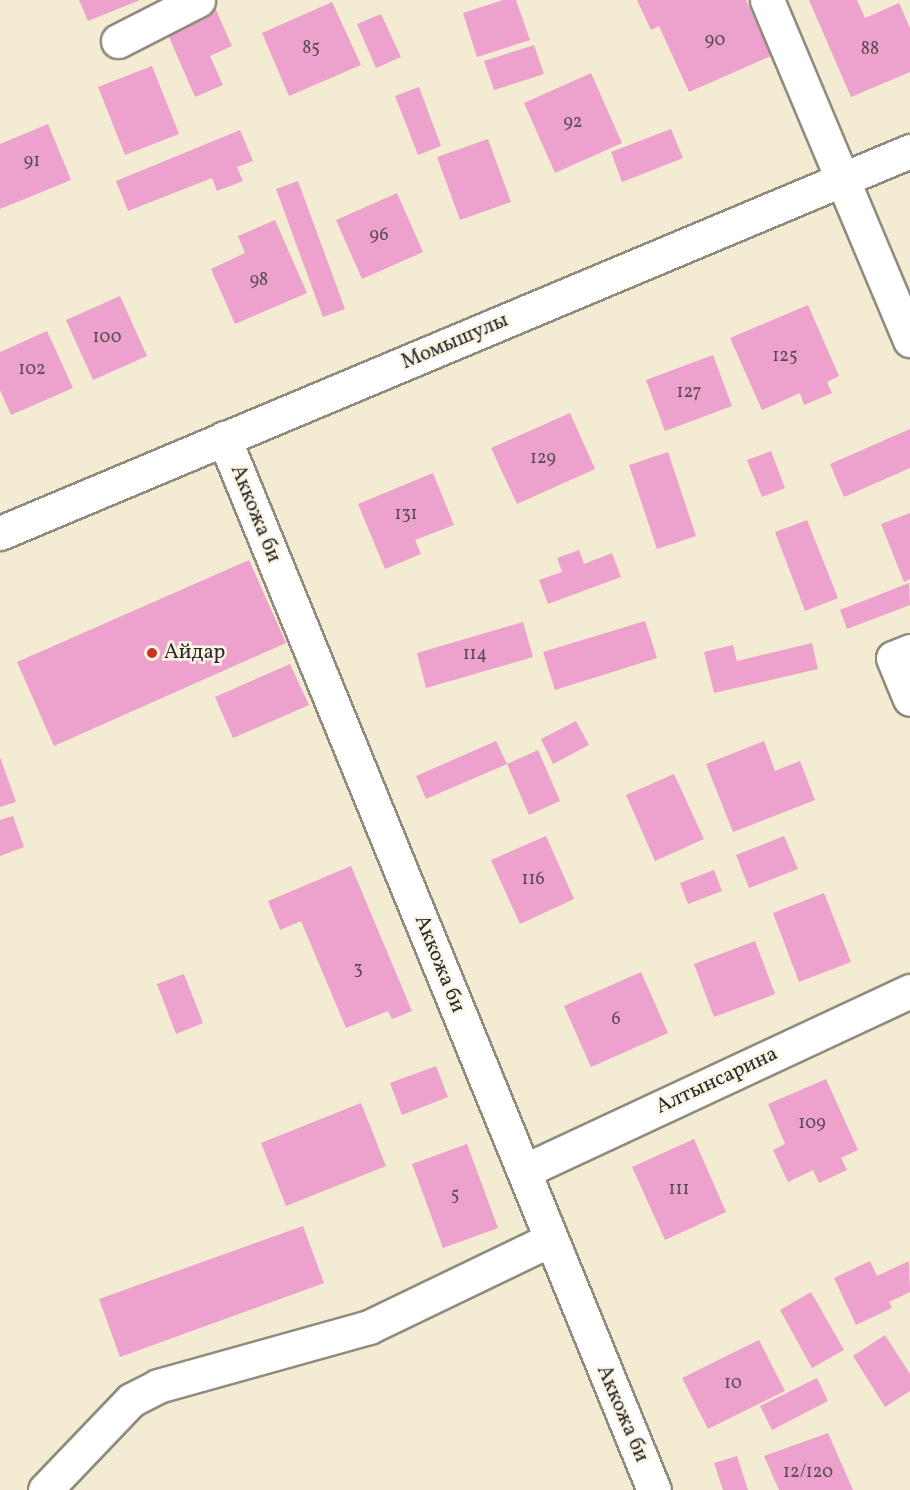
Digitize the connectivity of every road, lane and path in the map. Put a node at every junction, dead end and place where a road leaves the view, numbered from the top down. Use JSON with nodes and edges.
{"nodes":[{"id":1,"x":198,"y":0,"type":"edge"},
{"id":2,"x":767,"y":0,"type":"edge"},
{"id":3,"x":118,"y":41,"type":"dead end"},
{"id":4,"x":910,"y":151,"type":"edge"},
{"id":5,"x":843,"y":180,"type":"junction"},
{"id":6,"x":910,"y":340,"type":"edge"},
{"id":7,"x":224,"y":438,"type":"junction"},
{"id":8,"x":0,"y":533,"type":"edge"},
{"id":9,"x":910,"y":651,"type":"edge"},
{"id":10,"x":910,"y":699,"type":"edge"},
{"id":11,"x":910,"y":991,"type":"edge"},
{"id":12,"x":524,"y":1171,"type":"junction"},
{"id":13,"x":550,"y":1240,"type":"junction"},
{"id":14,"x":45,"y":1490,"type":"edge"},
{"id":15,"x":654,"y":1490,"type":"edge"}],
"edges":[{"from":1,"to":3,"type":"street"},
{"from":2,"to":5,"type":"street"},
{"from":4,"to":5,"type":"street","name":"Момышулы"},
{"from":5,"to":6,"type":"street"},
{"from":5,"to":7,"type":"street","name":"Момышулы"},
{"from":7,"to":8,"type":"street","name":"Момышулы"},
{"from":7,"to":12,"type":"street","name":"Аккожа би"},
{"from":9,"to":10,"type":"street"},
{"from":11,"to":12,"type":"street","name":"Алтынсарина"},
{"from":12,"to":13,"type":"street","name":"Аккожа би"},
{"from":13,"to":14,"type":"street"},
{"from":13,"to":15,"type":"street","name":"Аккожа би"}]}
